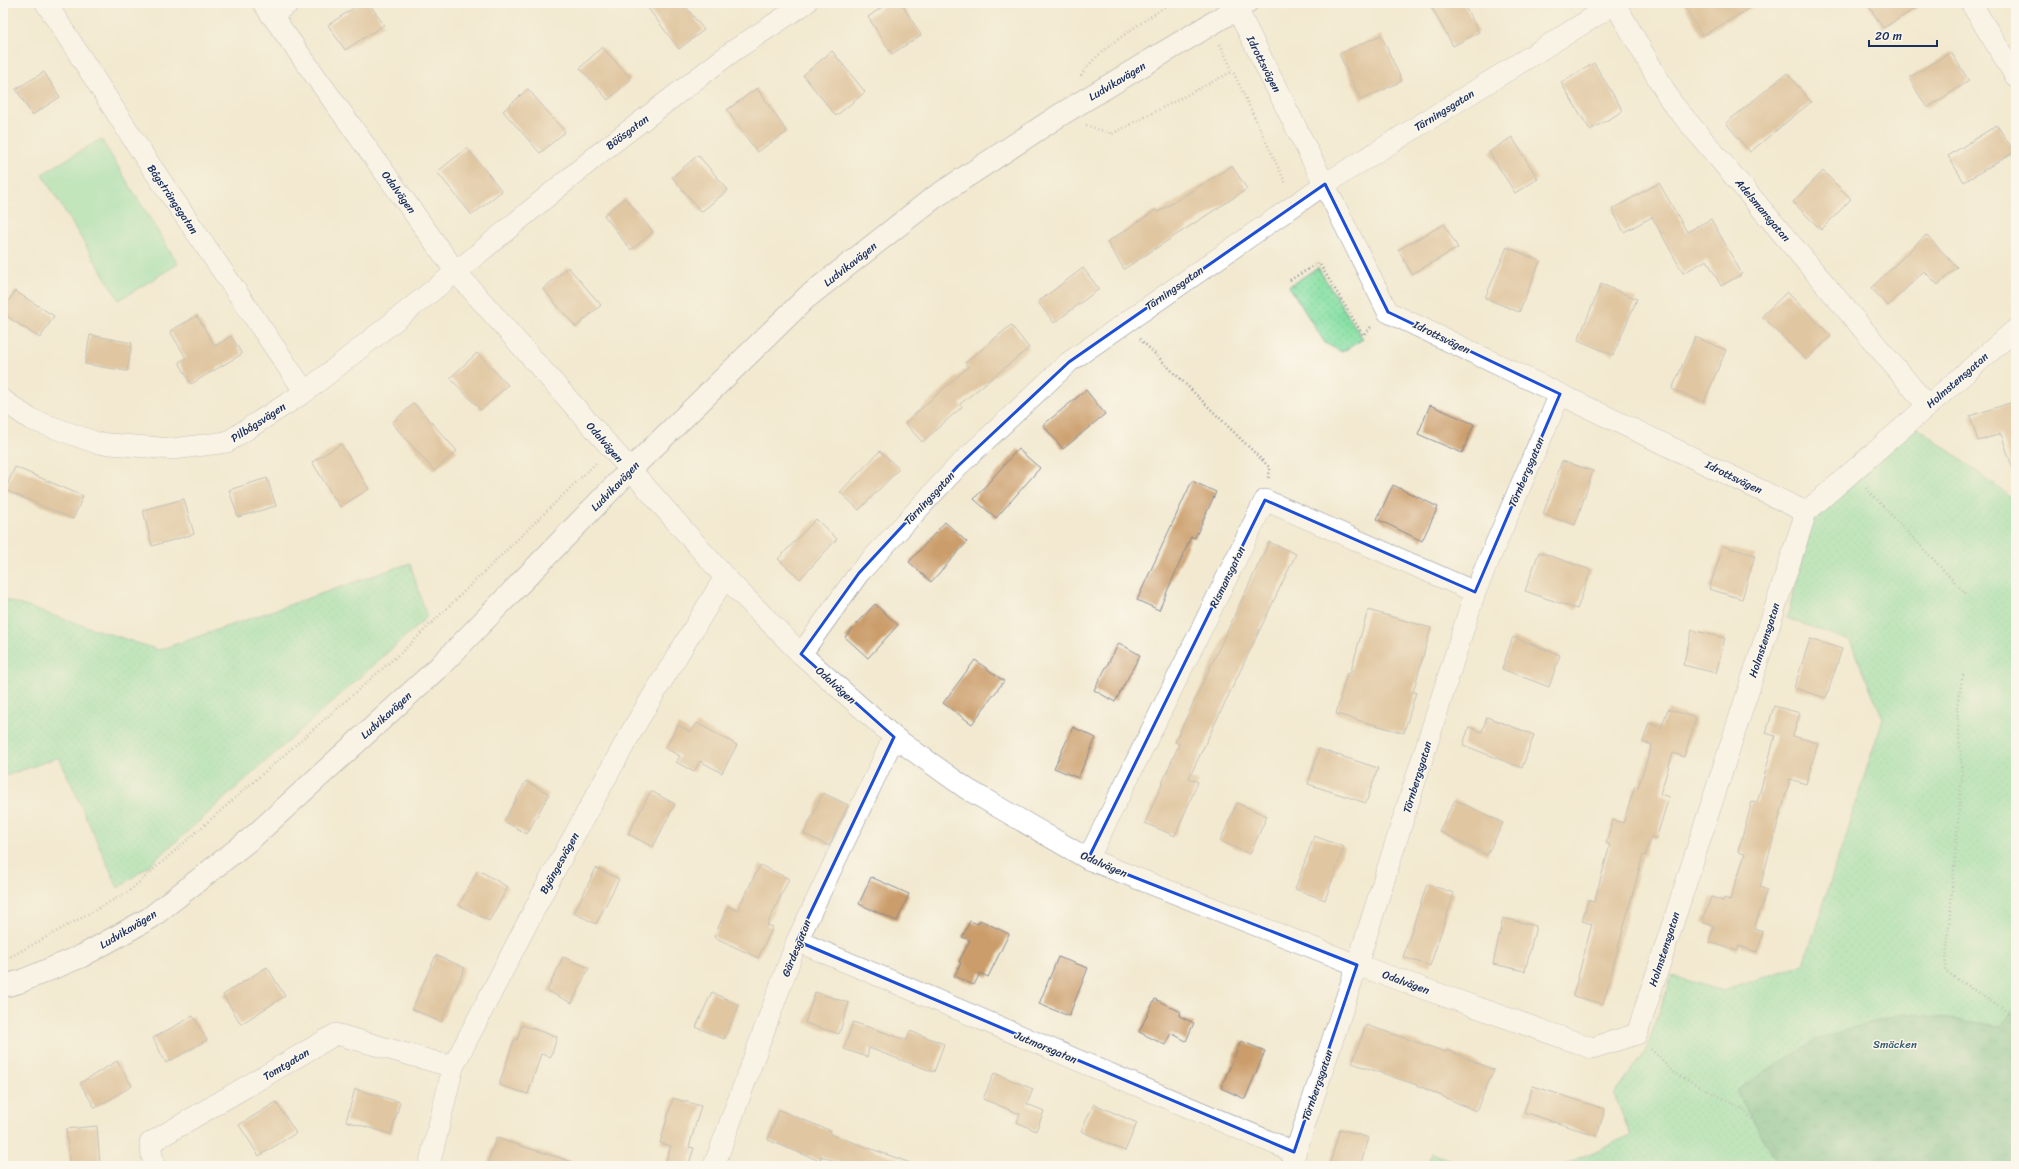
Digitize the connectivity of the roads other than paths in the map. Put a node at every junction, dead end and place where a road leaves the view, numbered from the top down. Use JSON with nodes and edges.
{"nodes":[{"id":1,"x":46,"y":3,"type":"edge"},
{"id":2,"x":289,"y":3,"type":"edge"},
{"id":3,"x":806,"y":3,"type":"edge"},
{"id":4,"x":1971,"y":3,"type":"edge"},
{"id":5,"x":1616,"y":4,"type":"edge"},
{"id":6,"x":1239,"y":5,"type":"edge"},
{"id":7,"x":267,"y":9,"type":"edge"},
{"id":8,"x":2016,"y":77,"type":"edge"},
{"id":9,"x":1325,"y":184,"type":"junction"},
{"id":10,"x":456,"y":272,"type":"junction"},
{"id":11,"x":2016,"y":329,"type":"edge"},
{"id":12,"x":305,"y":392,"type":"junction"},
{"id":13,"x":1560,"y":394,"type":"junction"},
{"id":14,"x":3,"y":400,"type":"edge"},
{"id":15,"x":1927,"y":405,"type":"junction"},
{"id":16,"x":630,"y":470,"type":"junction"},
{"id":17,"x":1806,"y":512,"type":"junction"},
{"id":18,"x":725,"y":577,"type":"junction"},
{"id":19,"x":1475,"y":592,"type":"junction"},
{"id":20,"x":801,"y":654,"type":"junction"},
{"id":21,"x":894,"y":737,"type":"junction"},
{"id":22,"x":1088,"y":859,"type":"junction"},
{"id":23,"x":797,"y":941,"type":"junction"},
{"id":24,"x":1357,"y":965,"type":"junction"},
{"id":25,"x":3,"y":986,"type":"edge"},
{"id":26,"x":1637,"y":1034,"type":"joint"},
{"id":27,"x":453,"y":1067,"type":"junction"},
{"id":28,"x":1293,"y":1159,"type":"edge"},
{"id":29,"x":154,"y":1166,"type":"edge"},
{"id":30,"x":429,"y":1166,"type":"edge"},
{"id":31,"x":714,"y":1166,"type":"edge"}],
"edges":[{"from":1,"to":12,"type":"street","name":"Bågsträngsgatan"},
{"from":2,"to":7,"type":"street"},
{"from":3,"to":10,"type":"street","name":"Böösgatan"},
{"from":4,"to":8,"type":"street"},
{"from":5,"to":9,"type":"street","name":"Tärningsgatan"},
{"from":5,"to":15,"type":"street","name":"Adelsmansgatan"},
{"from":6,"to":9,"type":"street","name":"Idrottsvägen"},
{"from":6,"to":16,"type":"street","name":"Ludvikavägen"},
{"from":7,"to":10,"type":"street","name":"Odalvägen"},
{"from":9,"to":13,"type":"street","name":"Idrottsvägen"},
{"from":9,"to":20,"type":"street","name":"Tärningsgatan"},
{"from":10,"to":12,"type":"street","name":"Pilbågsvägen"},
{"from":10,"to":16,"type":"street","name":"Odalvägen"},
{"from":11,"to":15,"type":"street","name":"Holmstensgatan"},
{"from":12,"to":14,"type":"street","name":"Pilbågsvägen"},
{"from":13,"to":17,"type":"street","name":"Idrottsvägen"},
{"from":13,"to":19,"type":"street","name":"Törnbergsgatan"},
{"from":15,"to":17,"type":"street","name":"Holmstensgatan"},
{"from":16,"to":18,"type":"street","name":"Odalvägen"},
{"from":16,"to":25,"type":"street","name":"Ludvikavägen"},
{"from":17,"to":26,"type":"street","name":"Holmstensgatan"},
{"from":18,"to":20,"type":"street","name":"Odalvägen"},
{"from":18,"to":27,"type":"street","name":"Byängesvägen"},
{"from":19,"to":22,"type":"street","name":"Rismansgatan"},
{"from":19,"to":24,"type":"street","name":"Törnbergsgatan"},
{"from":20,"to":21,"type":"street","name":"Odalvägen"},
{"from":21,"to":22,"type":"street","name":"Odalvägen"},
{"from":21,"to":23,"type":"street","name":"Gärdesgatan"},
{"from":22,"to":24,"type":"street","name":"Odalvägen"},
{"from":23,"to":28,"type":"street","name":"Jutmorsgatan"},
{"from":23,"to":31,"type":"street","name":"Gärdesgatan"},
{"from":24,"to":26,"type":"street","name":"Odalvägen"},
{"from":24,"to":28,"type":"street","name":"Törnbergsgatan"},
{"from":27,"to":29,"type":"street","name":"Tomtgatan"},
{"from":27,"to":30,"type":"street","name":"Byängesvägen"}]}
